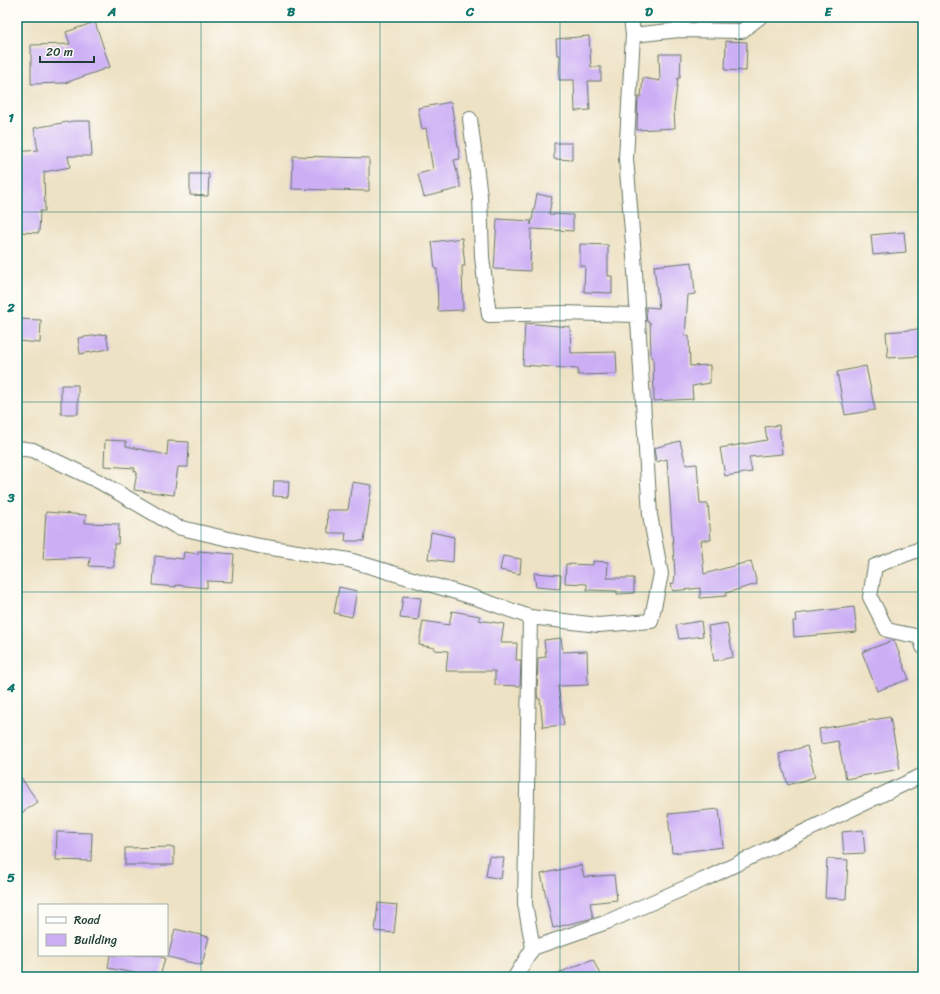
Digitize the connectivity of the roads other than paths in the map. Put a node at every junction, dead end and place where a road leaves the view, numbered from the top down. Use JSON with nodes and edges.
{"nodes":[{"id":1,"x":631,"y":17,"type":"edge"},
{"id":2,"x":760,"y":17,"type":"edge"},
{"id":3,"x":633,"y":35,"type":"junction"},
{"id":4,"x":470,"y":119,"type":"dead end"},
{"id":5,"x":637,"y":315,"type":"junction"},
{"id":6,"x":17,"y":448,"type":"edge"},
{"id":7,"x":923,"y":548,"type":"edge"},
{"id":8,"x":530,"y":618,"type":"junction"},
{"id":9,"x":923,"y":647,"type":"edge"},
{"id":10,"x":923,"y":775,"type":"edge"},
{"id":11,"x":533,"y":948,"type":"junction"},
{"id":12,"x":516,"y":977,"type":"edge"}],
"edges":[{"from":1,"to":3,"type":"street"},
{"from":2,"to":3,"type":"street"},
{"from":3,"to":5,"type":"street"},
{"from":4,"to":5,"type":"street"},
{"from":5,"to":8,"type":"street"},
{"from":6,"to":8,"type":"street"},
{"from":7,"to":9,"type":"street"},
{"from":8,"to":11,"type":"street"},
{"from":10,"to":11,"type":"street"},
{"from":11,"to":12,"type":"street"}]}
